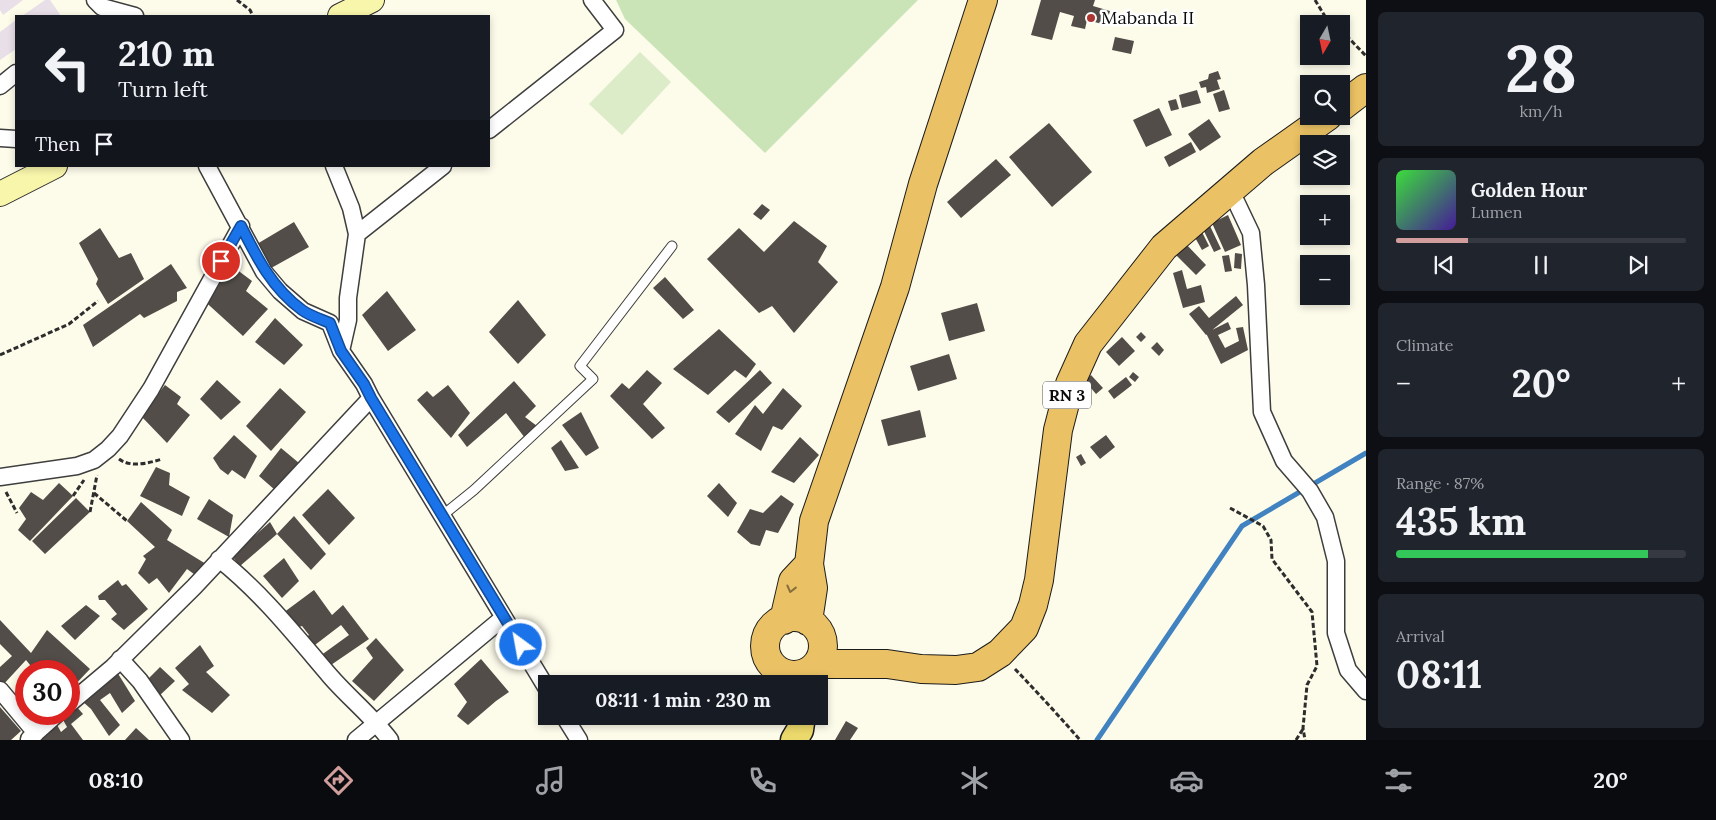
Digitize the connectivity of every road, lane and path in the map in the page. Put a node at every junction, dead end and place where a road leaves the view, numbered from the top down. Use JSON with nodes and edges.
{"nodes":[{"id":1,"x":237,"y":0,"type":"edge"},
{"id":2,"x":372,"y":0,"type":"edge"},
{"id":3,"x":592,"y":0,"type":"edge"},
{"id":4,"x":983,"y":0,"type":"edge"},
{"id":5,"x":1315,"y":0,"type":"edge"},
{"id":6,"x":96,"y":8,"type":"edge"},
{"id":7,"x":130,"y":15,"type":"edge"},
{"id":8,"x":253,"y":15,"type":"edge"},
{"id":9,"x":342,"y":15,"type":"edge"},
{"id":10,"x":1324,"y":15,"type":"edge"},
{"id":11,"x":1350,"y":39,"type":"edge"},
{"id":12,"x":1366,"y":56,"type":"edge"},
{"id":13,"x":15,"y":74,"type":"edge"},
{"id":14,"x":0,"y":86,"type":"edge"},
{"id":15,"x":1366,"y":88,"type":"edge"},
{"id":16,"x":1350,"y":100,"type":"edge"},
{"id":17,"x":1315,"y":125,"type":"edge"},
{"id":18,"x":490,"y":129,"type":"edge"},
{"id":19,"x":0,"y":138,"type":"edge"},
{"id":20,"x":15,"y":139,"type":"edge"},
{"id":21,"x":53,"y":167,"type":"edge"},
{"id":22,"x":208,"y":167,"type":"edge"},
{"id":23,"x":334,"y":167,"type":"edge"},
{"id":24,"x":442,"y":167,"type":"edge"},
{"id":25,"x":1231,"y":190,"type":"junction"},
{"id":26,"x":0,"y":194,"type":"edge"},
{"id":27,"x":241,"y":226,"type":"junction"},
{"id":28,"x":356,"y":234,"type":"junction"},
{"id":29,"x":672,"y":246,"type":"dead end"},
{"id":30,"x":98,"y":301,"type":"dead end"},
{"id":31,"x":341,"y":351,"type":"junction"},
{"id":32,"x":0,"y":355,"type":"edge"},
{"id":33,"x":371,"y":398,"type":"junction"},
{"id":34,"x":105,"y":451,"type":"junction"},
{"id":35,"x":162,"y":459,"type":"dead end"},
{"id":36,"x":97,"y":474,"type":"junction"},
{"id":37,"x":2,"y":483,"type":"edge"},
{"id":38,"x":94,"y":493,"type":"junction"},
{"id":39,"x":73,"y":496,"type":"dead end"},
{"id":40,"x":1230,"y":508,"type":"dead end"},
{"id":41,"x":90,"y":512,"type":"dead end"},
{"id":42,"x":17,"y":513,"type":"dead end"},
{"id":43,"x":443,"y":515,"type":"junction"},
{"id":44,"x":127,"y":521,"type":"dead end"},
{"id":45,"x":219,"y":559,"type":"junction"},
{"id":46,"x":504,"y":618,"type":"junction"},
{"id":47,"x":1000,"y":653,"type":"junction"},
{"id":48,"x":802,"y":657,"type":"edge"},
{"id":49,"x":120,"y":659,"type":"junction"},
{"id":50,"x":539,"y":675,"type":"edge"},
{"id":51,"x":0,"y":690,"type":"edge"},
{"id":52,"x":1366,"y":691,"type":"edge"},
{"id":53,"x":80,"y":694,"type":"edge"},
{"id":54,"x":377,"y":723,"type":"junction"},
{"id":55,"x":44,"y":725,"type":"edge"},
{"id":56,"x":570,"y":725,"type":"edge"},
{"id":57,"x":786,"y":725,"type":"edge"},
{"id":58,"x":801,"y":725,"type":"edge"},
{"id":59,"x":1303,"y":728,"type":"junction"},
{"id":60,"x":32,"y":736,"type":"edge"},
{"id":61,"x":181,"y":740,"type":"edge"},
{"id":62,"x":356,"y":740,"type":"edge"},
{"id":63,"x":390,"y":740,"type":"edge"},
{"id":64,"x":579,"y":740,"type":"edge"},
{"id":65,"x":788,"y":740,"type":"edge"},
{"id":66,"x":794,"y":740,"type":"edge"},
{"id":67,"x":1080,"y":740,"type":"edge"},
{"id":68,"x":1296,"y":740,"type":"edge"},
{"id":69,"x":1305,"y":740,"type":"edge"}],
"edges":[{"from":1,"to":8,"type":"path"},
{"from":2,"to":9,"type":"main road"},
{"from":3,"to":18,"type":"street"},
{"from":4,"to":48,"type":"highway","number":"RN 3"},
{"from":5,"to":10,"type":"path"},
{"from":6,"to":7,"type":"street"},
{"from":11,"to":12,"type":"path"},
{"from":13,"to":14,"type":"street"},
{"from":15,"to":16,"type":"highway"},
{"from":17,"to":25,"type":"highway","number":"RN 3"},
{"from":19,"to":20,"type":"street"},
{"from":21,"to":26,"type":"main road"},
{"from":22,"to":27,"type":"street"},
{"from":23,"to":28,"type":"street"},
{"from":24,"to":28,"type":"street"},
{"from":25,"to":47,"type":"highway","number":"RN 3"},
{"from":25,"to":52,"type":"street"},
{"from":27,"to":31,"type":"street"},
{"from":27,"to":34,"type":"street"},
{"from":28,"to":31,"type":"street"},
{"from":29,"to":43,"type":"lane"},
{"from":30,"to":32,"type":"path"},
{"from":31,"to":33,"type":"street"},
{"from":33,"to":43,"type":"street"},
{"from":33,"to":45,"type":"street"},
{"from":34,"to":35,"type":"path"},
{"from":34,"to":36,"type":"path"},
{"from":34,"to":37,"type":"street"},
{"from":36,"to":38,"type":"path"},
{"from":36,"to":39,"type":"path"},
{"from":37,"to":42,"type":"path"},
{"from":38,"to":41,"type":"path"},
{"from":38,"to":44,"type":"path"},
{"from":40,"to":59,"type":"path"},
{"from":43,"to":46,"type":"street"},
{"from":45,"to":49,"type":"street"},
{"from":45,"to":54,"type":"street"},
{"from":46,"to":50,"type":"street"},
{"from":46,"to":54,"type":"street"},
{"from":47,"to":48,"type":"highway","number":"RN 3"},
{"from":47,"to":67,"type":"path"},
{"from":49,"to":53,"type":"street"},
{"from":49,"to":61,"type":"street"},
{"from":51,"to":60,"type":"street"},
{"from":54,"to":62,"type":"street"},
{"from":54,"to":63,"type":"street"},
{"from":55,"to":60,"type":"street"},
{"from":56,"to":64,"type":"street"},
{"from":57,"to":65,"type":"main road"},
{"from":58,"to":66,"type":"main road"},
{"from":59,"to":68,"type":"path"},
{"from":59,"to":69,"type":"path"}]}
